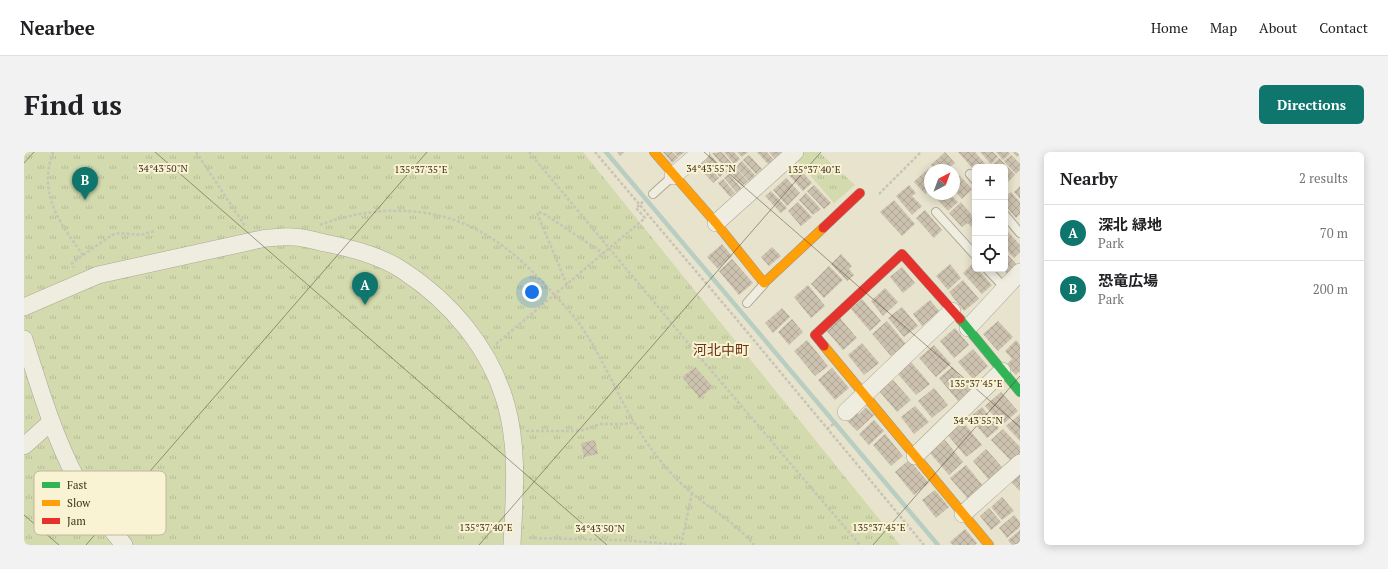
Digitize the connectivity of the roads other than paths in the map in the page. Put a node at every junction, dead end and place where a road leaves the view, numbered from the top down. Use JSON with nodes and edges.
{"nodes":[{"id":1,"x":654,"y":152,"type":"edge"},
{"id":2,"x":701,"y":152,"type":"edge"},
{"id":3,"x":795,"y":152,"type":"edge"},
{"id":4,"x":673,"y":176,"type":"junction"},
{"id":5,"x":860,"y":193,"type":"dead end"},
{"id":6,"x":653,"y":194,"type":"dead end"},
{"id":7,"x":936,"y":212,"type":"dead end"},
{"id":8,"x":1008,"y":219,"type":"edge"},
{"id":9,"x":716,"y":223,"type":"junction"},
{"id":10,"x":1020,"y":233,"type":"edge"},
{"id":11,"x":972,"y":252,"type":"edge"},
{"id":12,"x":990,"y":272,"type":"edge"},
{"id":13,"x":1020,"y":272,"type":"edge"},
{"id":14,"x":764,"y":283,"type":"junction"},
{"id":15,"x":1005,"y":288,"type":"junction"},
{"id":16,"x":747,"y":303,"type":"dead end"},
{"id":17,"x":24,"y":307,"type":"edge"},
{"id":18,"x":952,"y":311,"type":"junction"},
{"id":19,"x":968,"y":328,"type":"junction"},
{"id":20,"x":24,"y":339,"type":"edge"},
{"id":21,"x":1002,"y":371,"type":"junction"},
{"id":22,"x":1020,"y":392,"type":"edge"},
{"id":23,"x":865,"y":395,"type":"junction"},
{"id":24,"x":846,"y":412,"type":"dead end"},
{"id":25,"x":51,"y":422,"type":"junction"},
{"id":26,"x":24,"y":446,"type":"edge"},
{"id":27,"x":915,"y":456,"type":"junction"},
{"id":28,"x":1020,"y":463,"type":"edge"},
{"id":29,"x":74,"y":471,"type":"edge"},
{"id":30,"x":964,"y":514,"type":"junction"},
{"id":31,"x":116,"y":535,"type":"edge"},
{"id":32,"x":512,"y":541,"type":"edge"},
{"id":33,"x":124,"y":545,"type":"edge"},
{"id":34,"x":989,"y":545,"type":"edge"}],
"edges":[{"from":1,"to":4,"type":"street"},
{"from":2,"to":4,"type":"street"},
{"from":3,"to":9,"type":"street"},
{"from":4,"to":6,"type":"lane"},
{"from":4,"to":9,"type":"street"},
{"from":5,"to":14,"type":"street"},
{"from":7,"to":11,"type":"lane"},
{"from":8,"to":10,"type":"lane"},
{"from":9,"to":14,"type":"street"},
{"from":12,"to":15,"type":"lane"},
{"from":13,"to":15,"type":"street"},
{"from":14,"to":16,"type":"lane"},
{"from":15,"to":19,"type":"street"},
{"from":17,"to":32,"type":"street"},
{"from":18,"to":19,"type":"street"},
{"from":18,"to":23,"type":"street"},
{"from":18,"to":23,"type":"street"},
{"from":19,"to":21,"type":"street"},
{"from":20,"to":25,"type":"street"},
{"from":21,"to":22,"type":"street"},
{"from":21,"to":27,"type":"street"},
{"from":23,"to":24,"type":"street"},
{"from":23,"to":27,"type":"street"},
{"from":25,"to":26,"type":"street"},
{"from":25,"to":29,"type":"street"},
{"from":27,"to":30,"type":"street"},
{"from":28,"to":30,"type":"street"},
{"from":30,"to":34,"type":"street"},
{"from":31,"to":33,"type":"street"}]}
